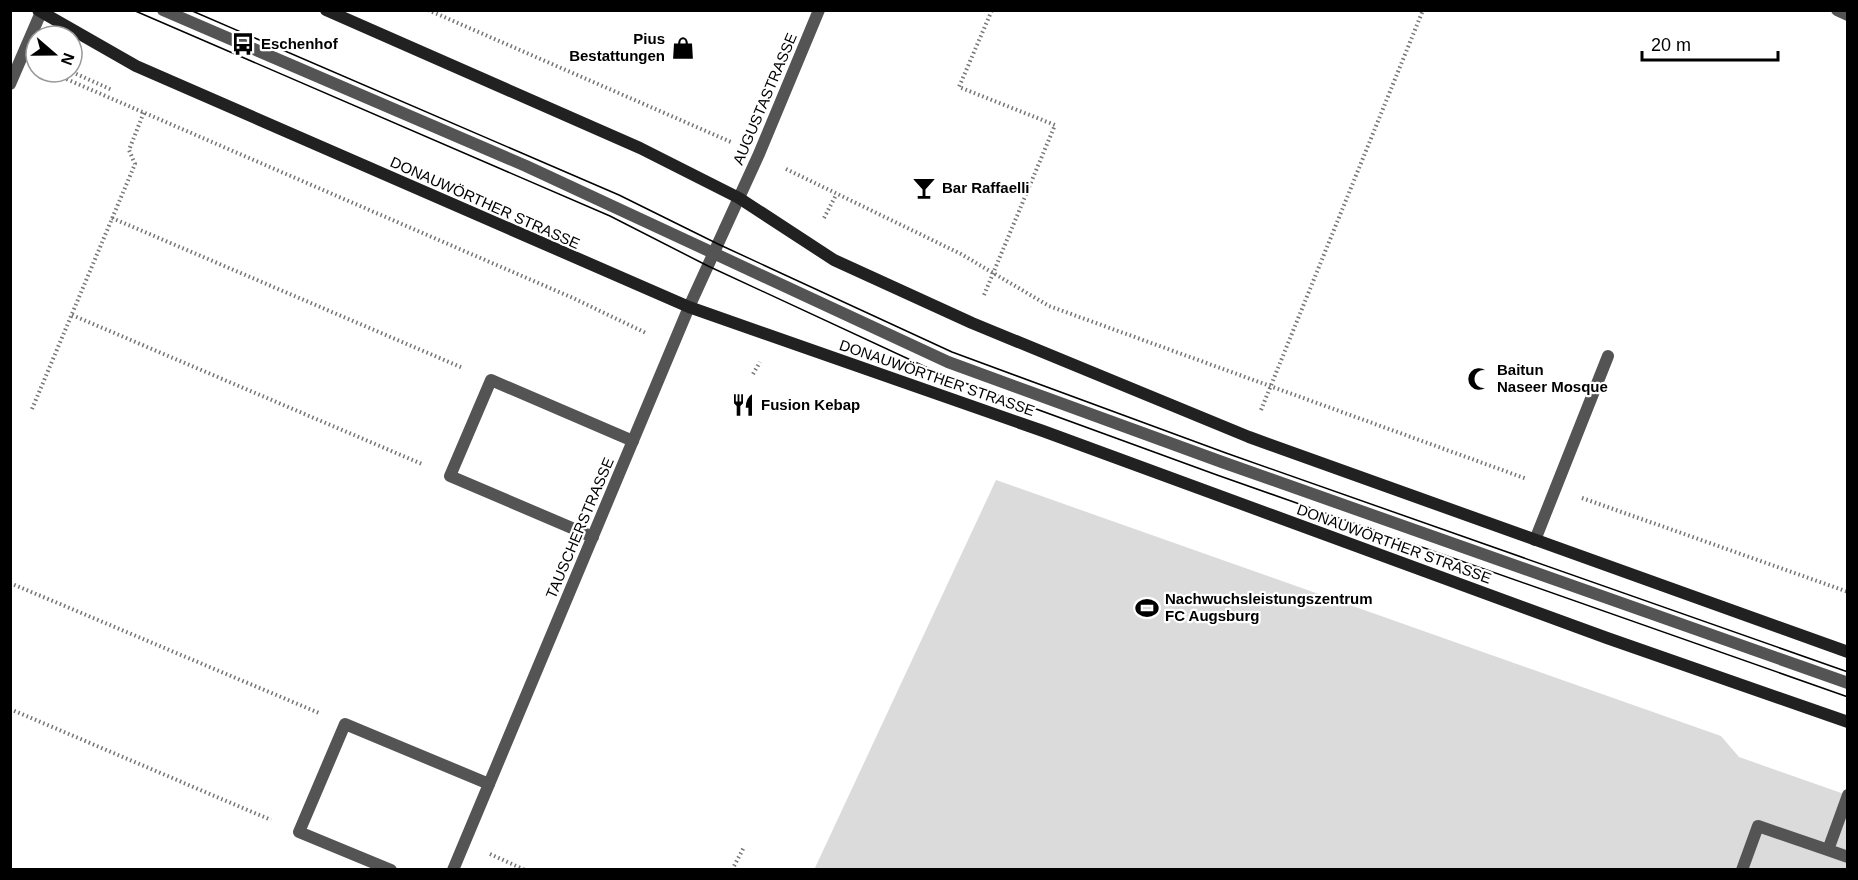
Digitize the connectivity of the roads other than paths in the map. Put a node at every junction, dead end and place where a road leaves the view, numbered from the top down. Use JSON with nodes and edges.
{"nodes":[{"id":1,"x":163,"y":10,"type":"edge"},
{"id":2,"x":326,"y":10,"type":"edge"},
{"id":3,"x":819,"y":10,"type":"edge"},
{"id":4,"x":1837,"y":10,"type":"edge"},
{"id":5,"x":41,"y":11,"type":"edge"},
{"id":6,"x":1848,"y":15,"type":"edge"},
{"id":7,"x":10,"y":84,"type":"edge"},
{"id":8,"x":739,"y":198,"type":"junction"},
{"id":9,"x":714,"y":253,"type":"junction"},
{"id":10,"x":689,"y":307,"type":"junction"},
{"id":11,"x":1608,"y":356,"type":"dead end"},
{"id":12,"x":633,"y":441,"type":"junction"},
{"id":13,"x":593,"y":537,"type":"junction"},
{"id":14,"x":1534,"y":540,"type":"junction"},
{"id":15,"x":1848,"y":652,"type":"edge"},
{"id":16,"x":1848,"y":682,"type":"edge"},
{"id":17,"x":1848,"y":722,"type":"edge"},
{"id":18,"x":489,"y":784,"type":"junction"},
{"id":19,"x":1848,"y":795,"type":"edge"},
{"id":20,"x":1828,"y":850,"type":"junction"},
{"id":21,"x":1848,"y":857,"type":"edge"},
{"id":22,"x":391,"y":870,"type":"edge"},
{"id":23,"x":453,"y":870,"type":"edge"},
{"id":24,"x":1742,"y":870,"type":"edge"}],
"edges":[{"from":1,"to":9,"type":"street"},
{"from":2,"to":8,"type":"main road"},
{"from":3,"to":8,"type":"street","name":"AUGUSTASTRASSE"},
{"from":4,"to":6,"type":"street"},
{"from":5,"to":7,"type":"street"},
{"from":5,"to":10,"type":"main road","name":"DONAUWÖRTHER STRASSE"},
{"from":8,"to":9,"type":"street","name":"TAUSCHERSTRASSE"},
{"from":8,"to":14,"type":"main road"},
{"from":9,"to":10,"type":"street","name":"TAUSCHERSTRASSE"},
{"from":9,"to":16,"type":"street"},
{"from":10,"to":12,"type":"street","name":"TAUSCHERSTRASSE"},
{"from":10,"to":17,"type":"main road","name":"DONAUWÖRTHER STRASSE"},
{"from":11,"to":14,"type":"street"},
{"from":12,"to":13,"type":"street","name":"TAUSCHERSTRASSE"},
{"from":12,"to":13,"type":"street"},
{"from":13,"to":18,"type":"street","name":"TAUSCHERSTRASSE"},
{"from":14,"to":15,"type":"main road"},
{"from":18,"to":22,"type":"street"},
{"from":18,"to":23,"type":"street","name":"TAUSCHERSTRASSE"},
{"from":19,"to":20,"type":"street"},
{"from":20,"to":21,"type":"street"},
{"from":20,"to":24,"type":"street"}]}
